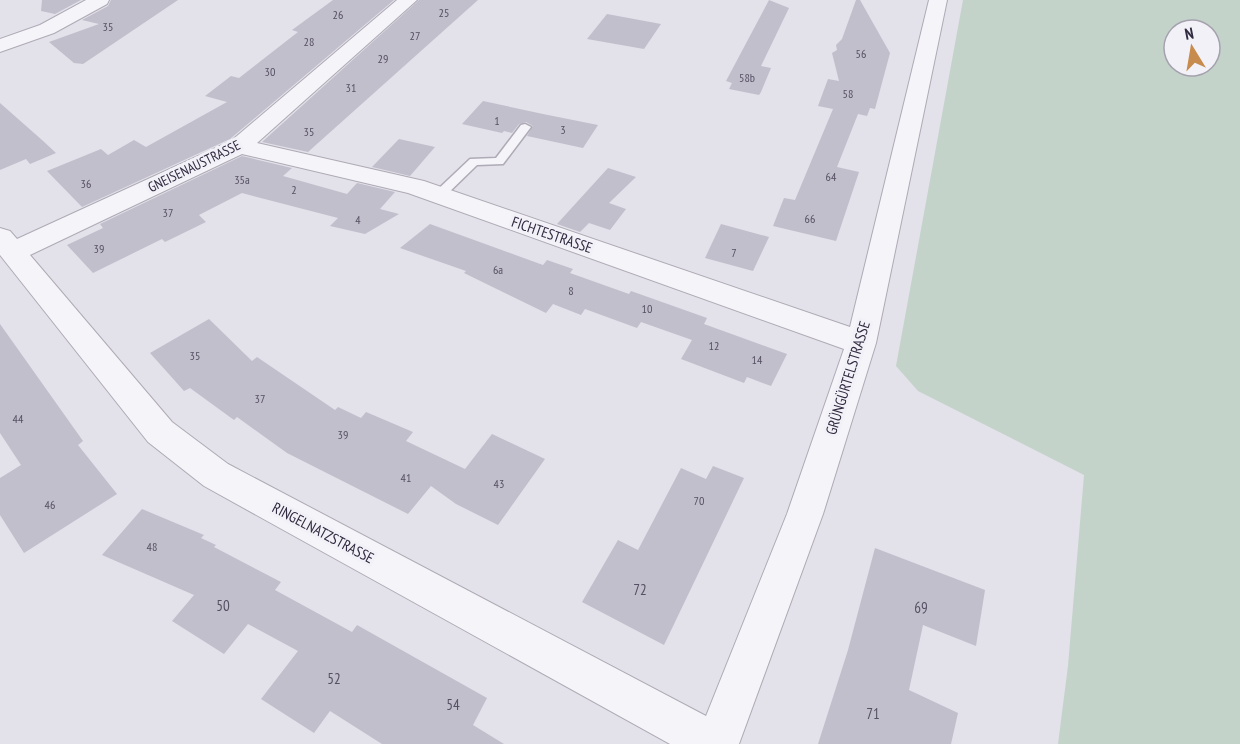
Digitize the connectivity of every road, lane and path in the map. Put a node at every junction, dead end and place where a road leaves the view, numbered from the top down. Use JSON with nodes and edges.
{"nodes":[{"id":1,"x":100,"y":0,"type":"edge"},
{"id":2,"x":408,"y":0,"type":"edge"},
{"id":3,"x":938,"y":0,"type":"edge"},
{"id":4,"x":0,"y":46,"type":"edge"},
{"id":5,"x":525,"y":127,"type":"dead end"},
{"id":6,"x":239,"y":146,"type":"junction"},
{"id":7,"x":438,"y":195,"type":"junction"},
{"id":8,"x":6,"y":244,"type":"edge"},
{"id":9,"x":861,"y":343,"type":"junction"},
{"id":10,"x":715,"y":744,"type":"edge"}],
"edges":[{"from":1,"to":4,"type":"street"},
{"from":2,"to":6,"type":"street","name":"GNEISENAUSTRASSE"},
{"from":3,"to":9,"type":"street","name":"GRÜNGÜRTELSTRASSE"},
{"from":5,"to":7,"type":"lane"},
{"from":6,"to":7,"type":"street","name":"FICHTESTRASSE"},
{"from":6,"to":8,"type":"street","name":"GNEISENAUSTRASSE"},
{"from":7,"to":9,"type":"street","name":"FICHTESTRASSE"},
{"from":8,"to":10,"type":"street","name":"RINGELNATZSTRASSE"},
{"from":9,"to":10,"type":"street","name":"GRÜNGÜRTELSTRASSE"}]}
